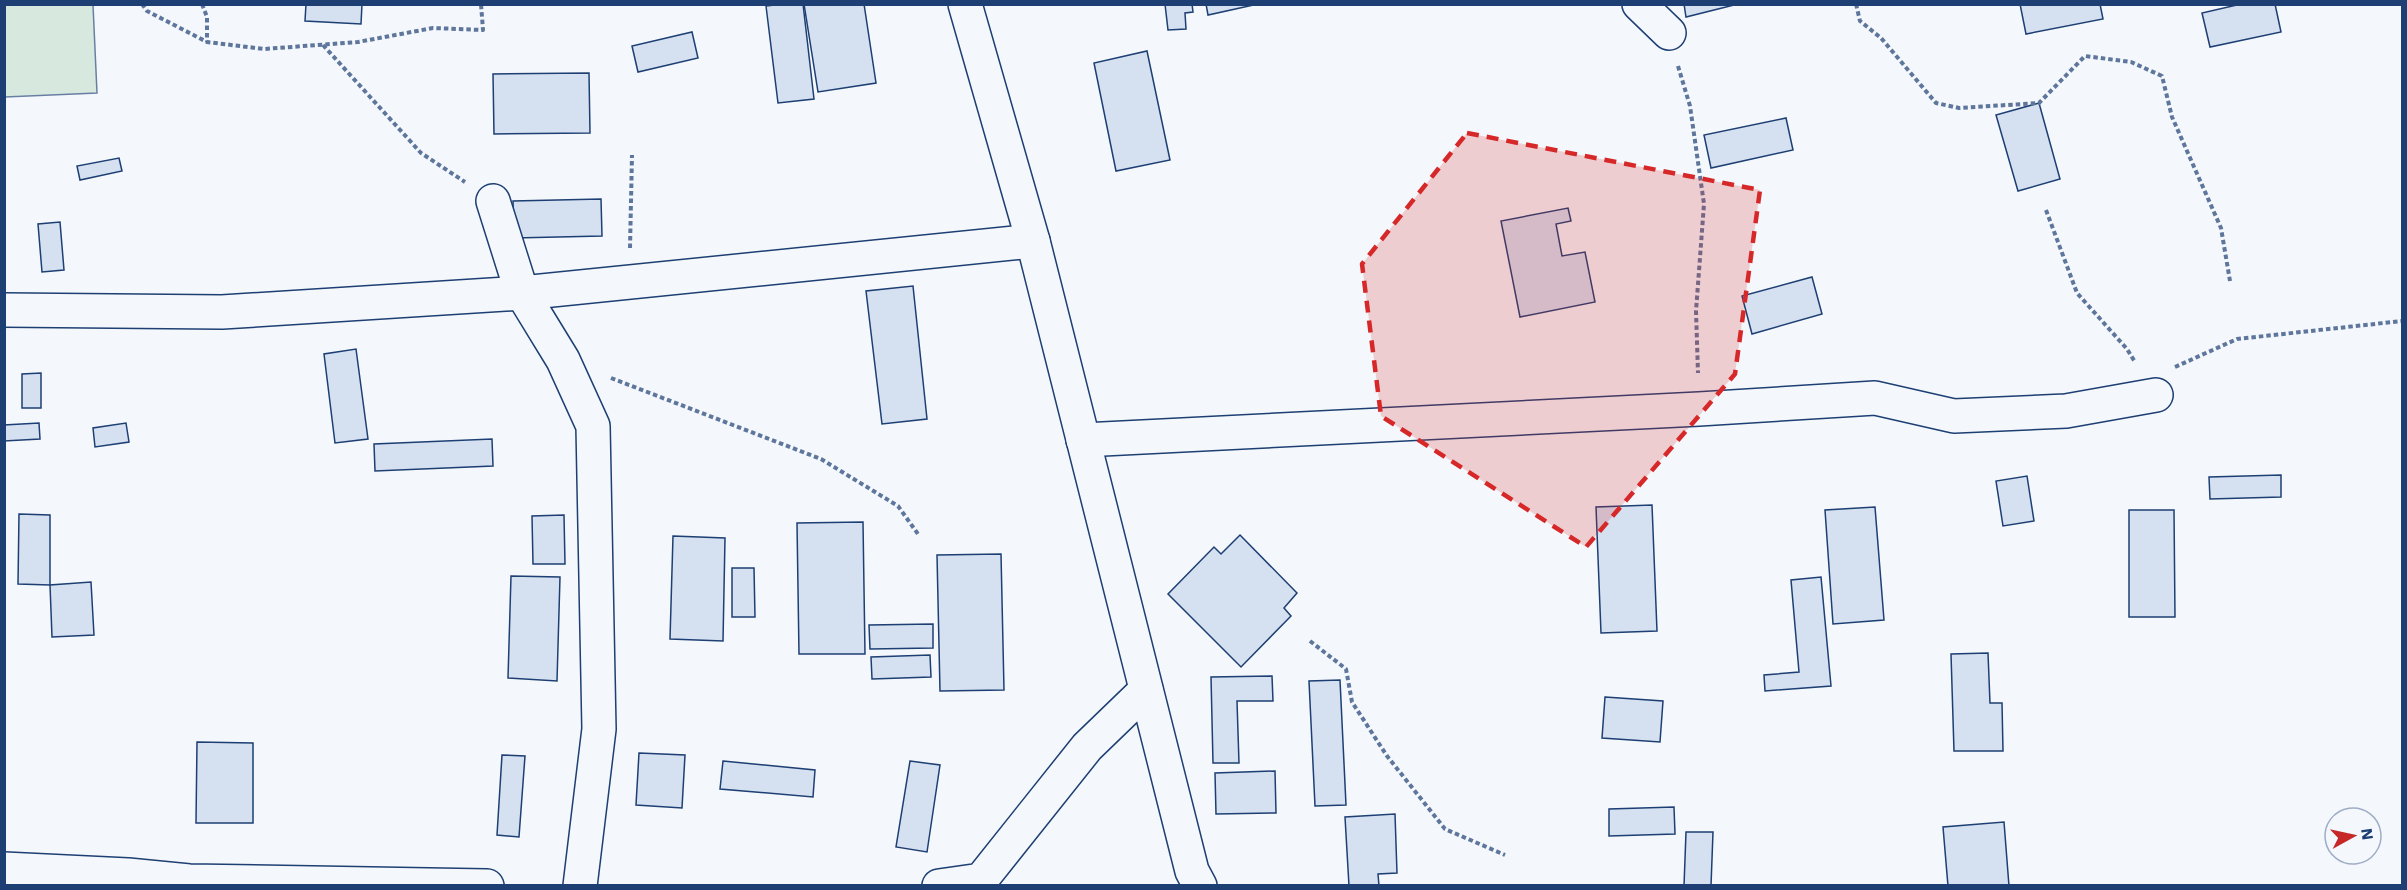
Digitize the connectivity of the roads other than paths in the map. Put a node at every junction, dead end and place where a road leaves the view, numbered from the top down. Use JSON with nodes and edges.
{"nodes":[{"id":1,"x":965,"y":4,"type":"edge"},
{"id":2,"x":1640,"y":4,"type":"edge"},
{"id":3,"x":1669,"y":33,"type":"road end"},
{"id":4,"x":493,"y":201,"type":"road end"},
{"id":5,"x":1033,"y":241,"type":"junction"},
{"id":6,"x":522,"y":293,"type":"junction"},
{"id":7,"x":4,"y":310,"type":"edge"},
{"id":8,"x":2156,"y":395,"type":"road end"},
{"id":9,"x":1083,"y":440,"type":"junction"},
{"id":10,"x":1146,"y":690,"type":"junction"},
{"id":11,"x":4,"y":869,"type":"edge"},
{"id":12,"x":129,"y":880,"type":"edge"},
{"id":13,"x":487,"y":885,"type":"edge"},
{"id":14,"x":580,"y":885,"type":"edge"},
{"id":15,"x":939,"y":885,"type":"edge"},
{"id":16,"x":1200,"y":885,"type":"edge"}],
"edges":[{"from":1,"to":5,"type":"street"},
{"from":2,"to":3,"type":"street"},
{"from":4,"to":6,"type":"street"},
{"from":5,"to":6,"type":"street"},
{"from":5,"to":9,"type":"street"},
{"from":6,"to":7,"type":"street"},
{"from":6,"to":14,"type":"street"},
{"from":8,"to":9,"type":"street"},
{"from":9,"to":10,"type":"street"},
{"from":10,"to":15,"type":"street"},
{"from":10,"to":16,"type":"street"},
{"from":11,"to":12,"type":"street"},
{"from":12,"to":13,"type":"street"}]}
